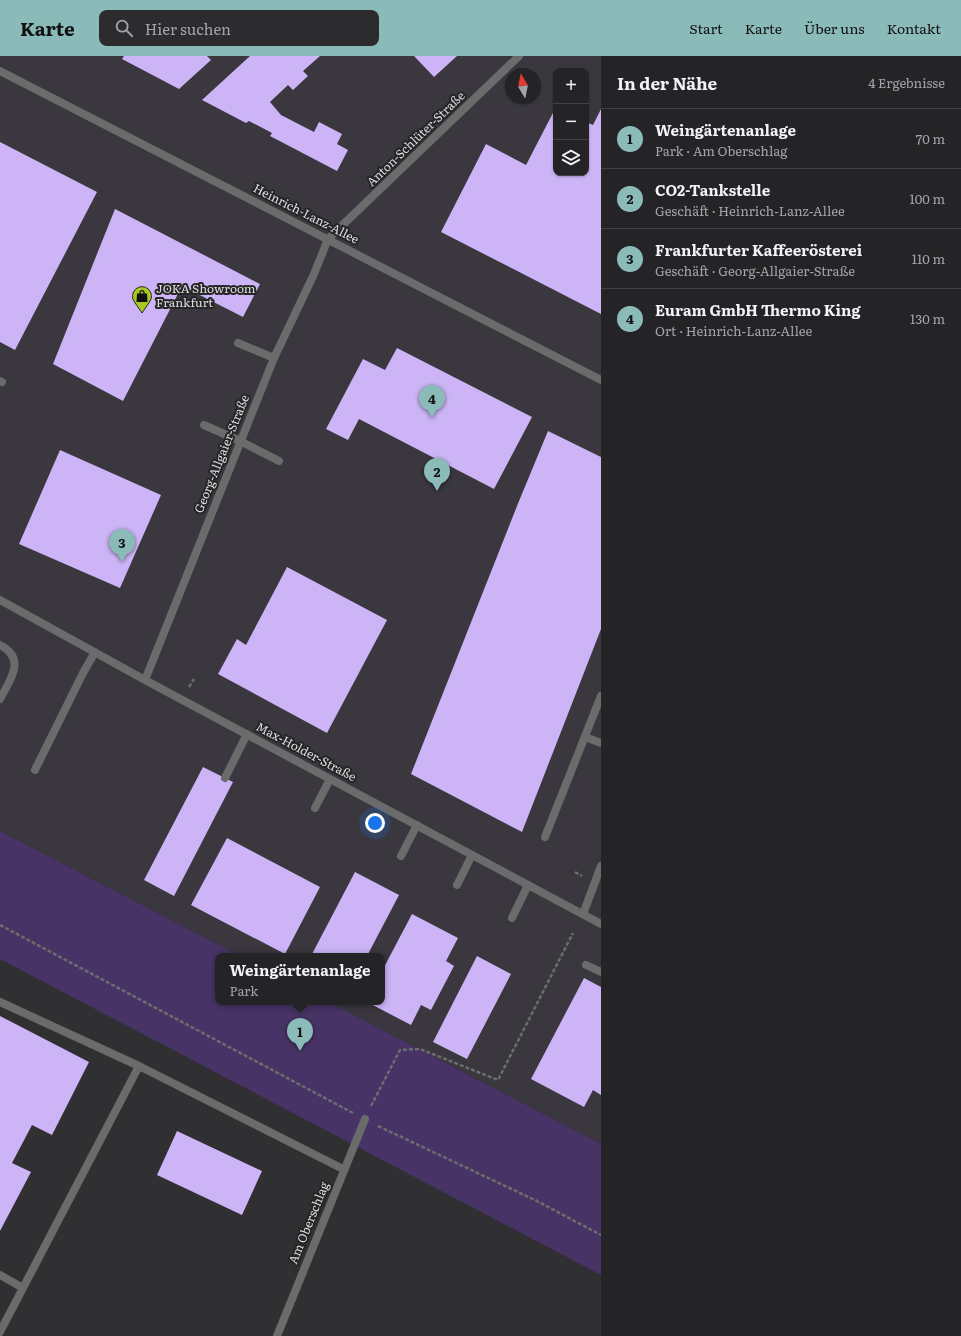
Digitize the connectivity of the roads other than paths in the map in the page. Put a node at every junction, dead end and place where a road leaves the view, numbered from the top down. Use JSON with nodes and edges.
{"nodes":[{"id":1,"x":519,"y":56,"type":"edge"},
{"id":2,"x":0,"y":71,"type":"edge"},
{"id":3,"x":328,"y":239,"type":"junction"},
{"id":4,"x":238,"y":343,"type":"dead end"},
{"id":5,"x":274,"y":358,"type":"junction"},
{"id":6,"x":601,"y":380,"type":"edge"},
{"id":7,"x":204,"y":425,"type":"dead end"},
{"id":8,"x":240,"y":441,"type":"junction"},
{"id":9,"x":279,"y":461,"type":"dead end"},
{"id":10,"x":0,"y":600,"type":"edge"},
{"id":11,"x":0,"y":645,"type":"edge"},
{"id":12,"x":95,"y":652,"type":"junction"},
{"id":13,"x":145,"y":680,"type":"junction"},
{"id":14,"x":601,"y":696,"type":"edge"},
{"id":15,"x":0,"y":699,"type":"edge"},
{"id":16,"x":247,"y":734,"type":"junction"},
{"id":17,"x":585,"y":737,"type":"junction"},
{"id":18,"x":601,"y":743,"type":"edge"},
{"id":19,"x":35,"y":770,"type":"dead end"},
{"id":20,"x":225,"y":778,"type":"dead end"},
{"id":21,"x":330,"y":779,"type":"junction"},
{"id":22,"x":315,"y":808,"type":"dead end"},
{"id":23,"x":417,"y":825,"type":"junction"},
{"id":24,"x":546,"y":837,"type":"dead end"},
{"id":25,"x":472,"y":855,"type":"junction"},
{"id":26,"x":401,"y":856,"type":"dead end"},
{"id":27,"x":601,"y":866,"type":"edge"},
{"id":28,"x":457,"y":885,"type":"dead end"},
{"id":29,"x":528,"y":885,"type":"junction"},
{"id":30,"x":583,"y":914,"type":"junction"},
{"id":31,"x":512,"y":918,"type":"dead end"},
{"id":32,"x":601,"y":924,"type":"edge"},
{"id":33,"x":586,"y":965,"type":"dead end"},
{"id":34,"x":601,"y":972,"type":"edge"},
{"id":35,"x":0,"y":1002,"type":"edge"},
{"id":36,"x":139,"y":1066,"type":"junction"},
{"id":37,"x":365,"y":1119,"type":"road end"},
{"id":38,"x":343,"y":1169,"type":"junction"},
{"id":39,"x":0,"y":1275,"type":"edge"},
{"id":40,"x":23,"y":1288,"type":"junction"},
{"id":41,"x":0,"y":1332,"type":"edge"},
{"id":42,"x":277,"y":1336,"type":"edge"}],
"edges":[{"from":1,"to":3,"type":"street","name":"Anton-Schlüter-Straße"},
{"from":2,"to":3,"type":"street","name":"Heinrich-Lanz-Allee"},
{"from":3,"to":5,"type":"street","name":"Georg-Allgaier-Straße"},
{"from":3,"to":6,"type":"street","name":"Heinrich-Lanz-Allee"},
{"from":4,"to":5,"type":"street"},
{"from":5,"to":8,"type":"street","name":"Georg-Allgaier-Straße"},
{"from":7,"to":8,"type":"street"},
{"from":8,"to":9,"type":"street"},
{"from":8,"to":13,"type":"street","name":"Georg-Allgaier-Straße"},
{"from":10,"to":12,"type":"street","name":"Max-Holder-Straße"},
{"from":11,"to":15,"type":"street"},
{"from":12,"to":13,"type":"street","name":"Max-Holder-Straße"},
{"from":12,"to":19,"type":"street"},
{"from":13,"to":16,"type":"street","name":"Max-Holder-Straße"},
{"from":14,"to":17,"type":"street"},
{"from":16,"to":20,"type":"street"},
{"from":16,"to":21,"type":"street","name":"Max-Holder-Straße"},
{"from":17,"to":18,"type":"street"},
{"from":17,"to":24,"type":"street"},
{"from":21,"to":22,"type":"street"},
{"from":21,"to":23,"type":"street","name":"Max-Holder-Straße"},
{"from":23,"to":25,"type":"street","name":"Max-Holder-Straße"},
{"from":23,"to":26,"type":"street"},
{"from":25,"to":28,"type":"street"},
{"from":25,"to":29,"type":"street","name":"Max-Holder-Straße"},
{"from":27,"to":30,"type":"street"},
{"from":29,"to":30,"type":"street","name":"Max-Holder-Straße"},
{"from":29,"to":31,"type":"street"},
{"from":30,"to":32,"type":"street","name":"Max-Holder-Straße"},
{"from":33,"to":34,"type":"street"},
{"from":35,"to":36,"type":"street"},
{"from":36,"to":38,"type":"street"},
{"from":36,"to":40,"type":"street"},
{"from":37,"to":38,"type":"street","name":"Am Oberschlag"},
{"from":38,"to":42,"type":"street","name":"Am Oberschlag"},
{"from":39,"to":40,"type":"street"},
{"from":40,"to":41,"type":"street"}]}
